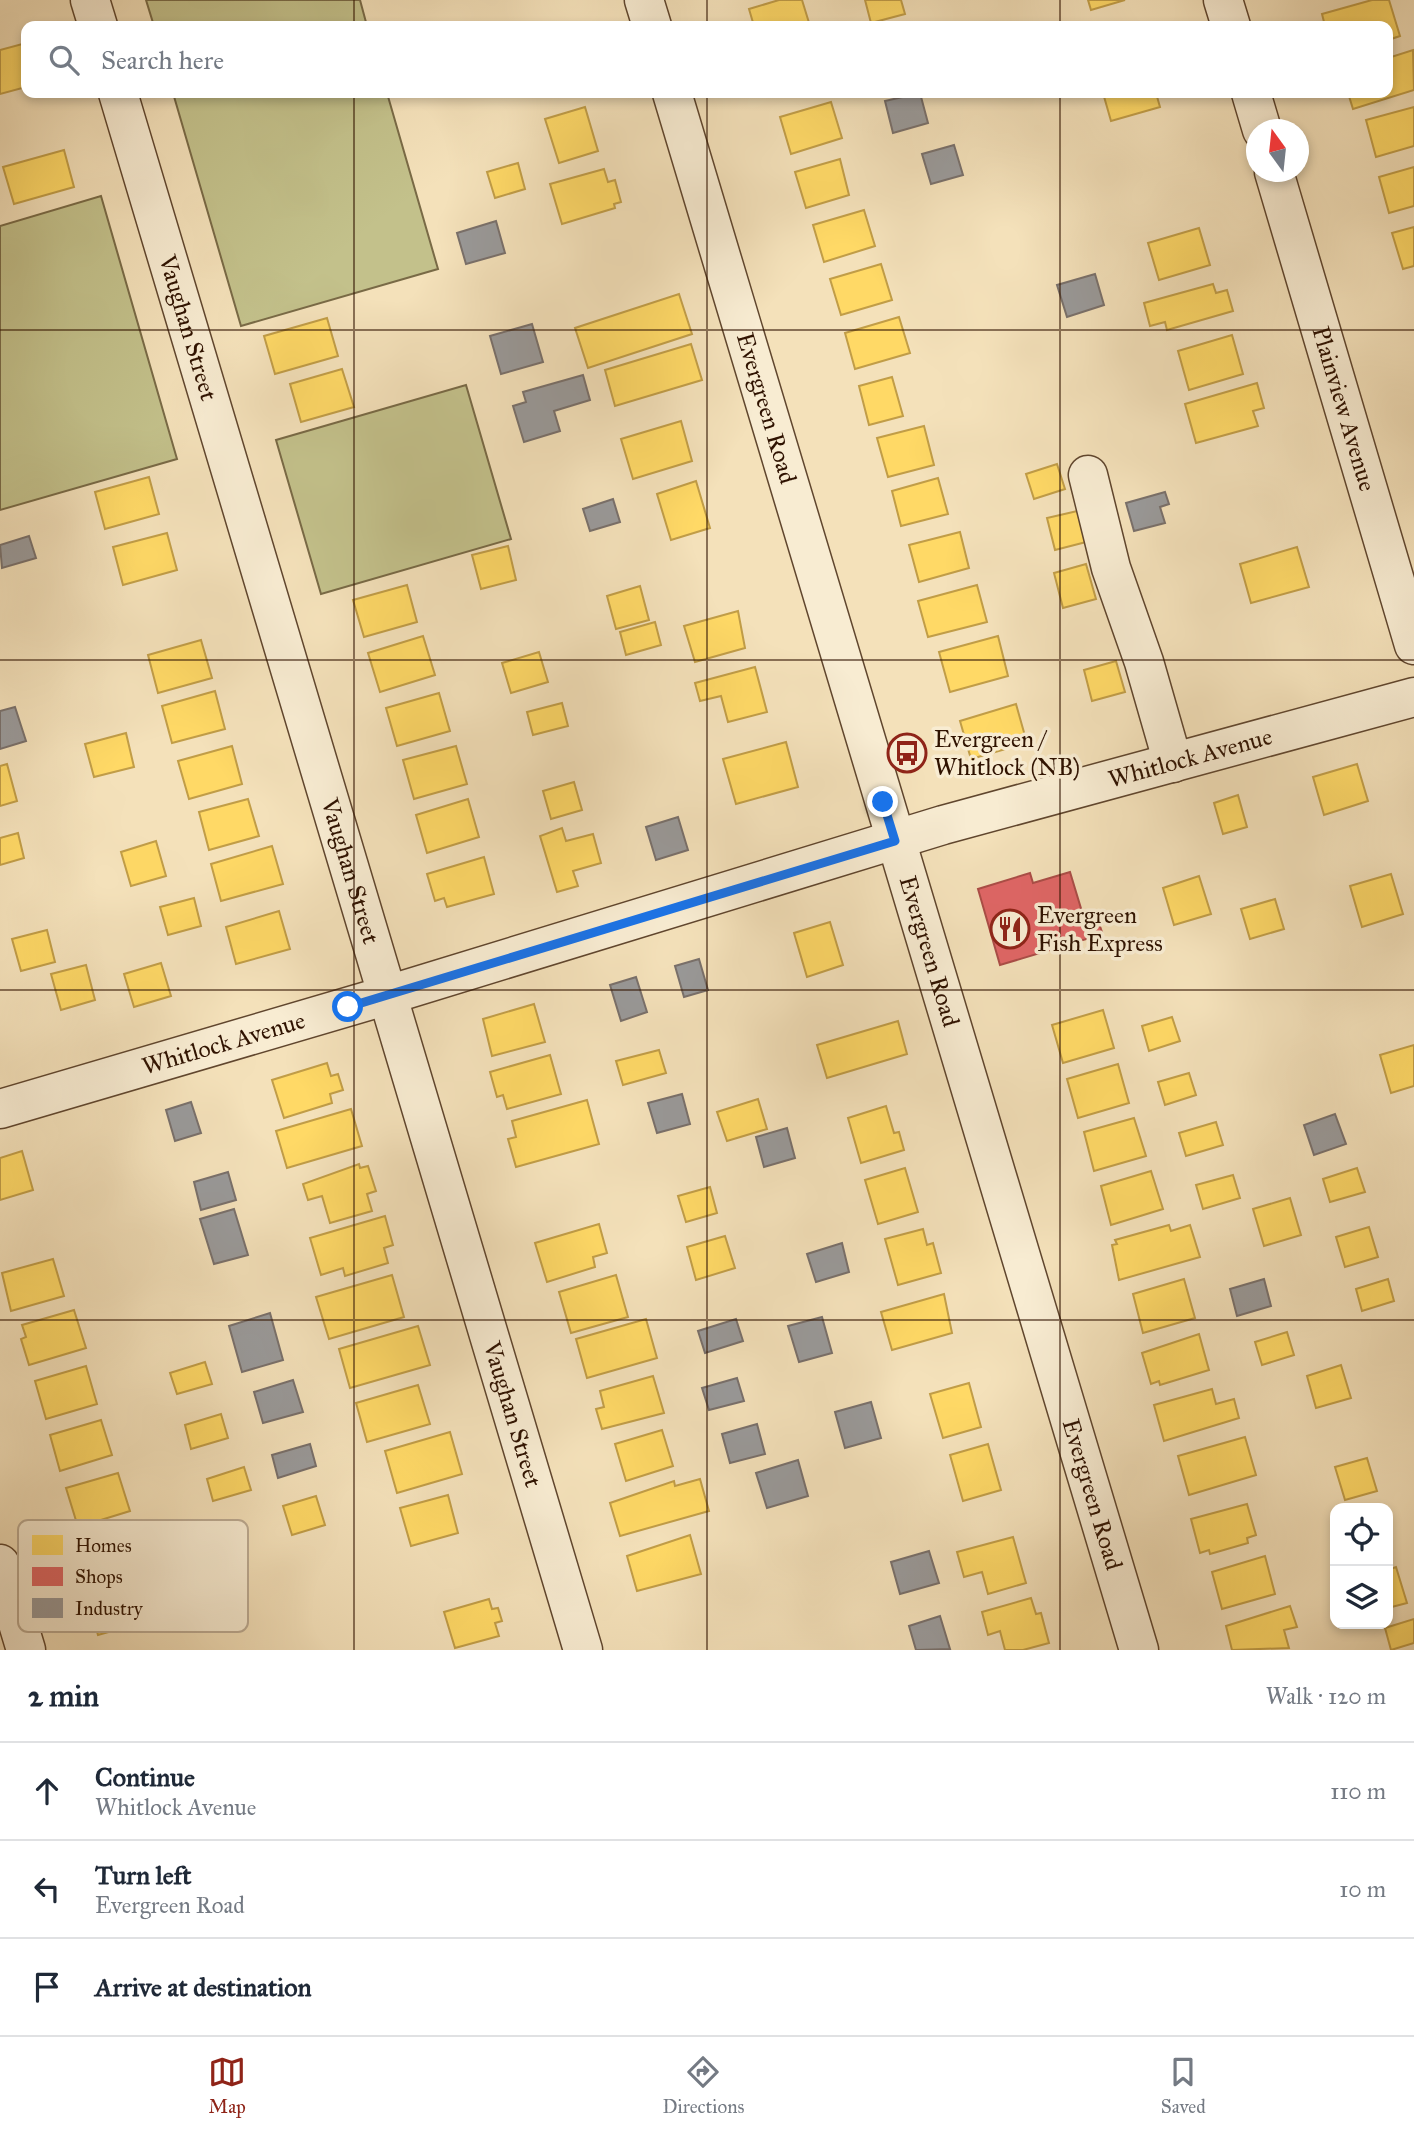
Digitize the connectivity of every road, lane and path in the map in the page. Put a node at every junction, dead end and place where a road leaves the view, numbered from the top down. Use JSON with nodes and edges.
{"nodes":[{"id":1,"x":90,"y":0,"type":"edge"},
{"id":2,"x":644,"y":0,"type":"edge"},
{"id":3,"x":1223,"y":0,"type":"edge"},
{"id":4,"x":96,"y":21,"type":"edge"},
{"id":5,"x":650,"y":21,"type":"edge"},
{"id":6,"x":1229,"y":21,"type":"edge"},
{"id":7,"x":119,"y":98,"type":"edge"},
{"id":8,"x":673,"y":98,"type":"edge"},
{"id":9,"x":1252,"y":98,"type":"edge"},
{"id":10,"x":1259,"y":119,"type":"edge"},
{"id":11,"x":1277,"y":182,"type":"edge"},
{"id":12,"x":1088,"y":475,"type":"dead end"},
{"id":13,"x":1414,"y":645,"type":"edge"},
{"id":14,"x":1414,"y":696,"type":"edge"},
{"id":15,"x":1172,"y":763,"type":"junction"},
{"id":16,"x":895,"y":841,"type":"junction"},
{"id":17,"x":388,"y":995,"type":"junction"},
{"id":18,"x":0,"y":1109,"type":"edge"},
{"id":19,"x":0,"y":1564,"type":"edge"},
{"id":20,"x":18,"y":1624,"type":"edge"},
{"id":21,"x":21,"y":1632,"type":"edge"},
{"id":22,"x":26,"y":1650,"type":"edge"},
{"id":23,"x":583,"y":1650,"type":"edge"},
{"id":24,"x":1139,"y":1650,"type":"edge"}],
"edges":[{"from":1,"to":4,"type":"street"},
{"from":2,"to":5,"type":"street"},
{"from":3,"to":6,"type":"street"},
{"from":7,"to":17,"type":"street","name":"Vaughan Street"},
{"from":8,"to":16,"type":"street","name":"Evergreen Road"},
{"from":9,"to":10,"type":"street"},
{"from":11,"to":13,"type":"street","name":"Plainview Avenue"},
{"from":12,"to":15,"type":"street"},
{"from":14,"to":15,"type":"street","name":"Whitlock Avenue"},
{"from":15,"to":16,"type":"street","name":"Whitlock Avenue"},
{"from":16,"to":17,"type":"street","name":"Whitlock Avenue"},
{"from":16,"to":24,"type":"street","name":"Evergreen Road"},
{"from":17,"to":18,"type":"street","name":"Whitlock Avenue"},
{"from":17,"to":23,"type":"street","name":"Vaughan Street"},
{"from":19,"to":20,"type":"street"},
{"from":21,"to":22,"type":"street"}]}
